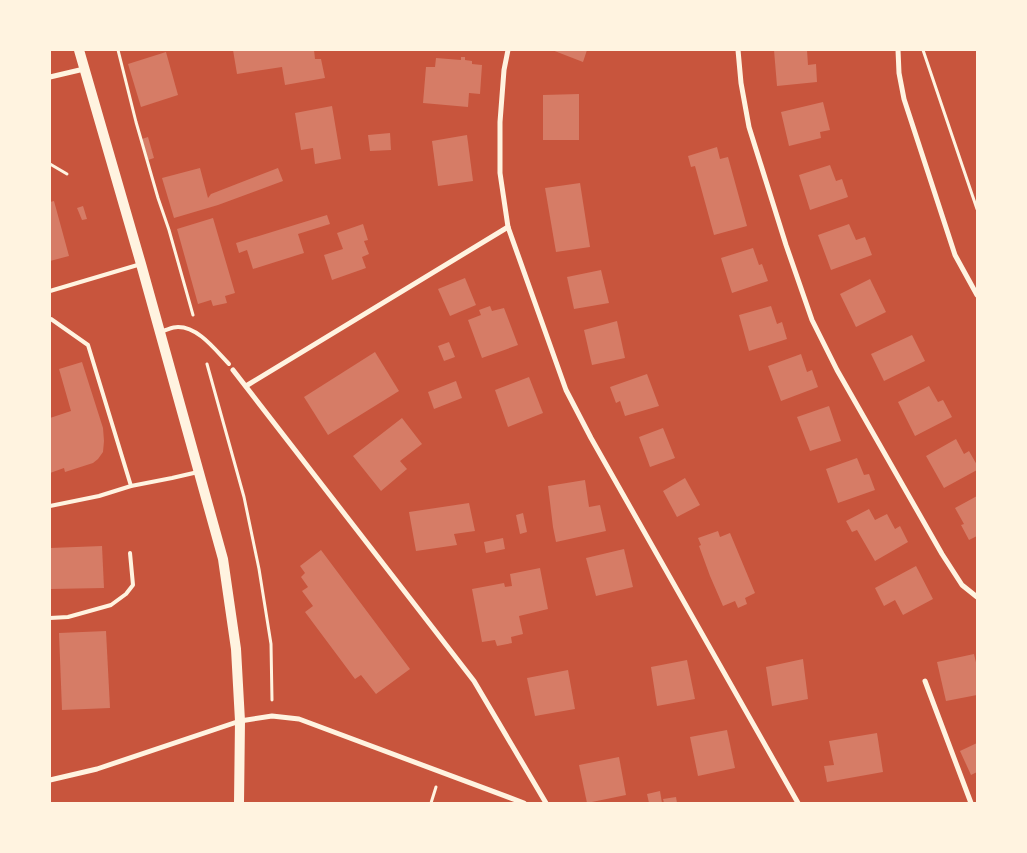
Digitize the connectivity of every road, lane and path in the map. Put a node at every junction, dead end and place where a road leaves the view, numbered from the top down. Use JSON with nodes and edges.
{"nodes":[{"id":1,"x":79,"y":50,"type":"edge"},
{"id":2,"x":118,"y":50,"type":"edge"},
{"id":3,"x":508,"y":50,"type":"edge"},
{"id":4,"x":738,"y":50,"type":"edge"},
{"id":5,"x":898,"y":50,"type":"edge"},
{"id":6,"x":923,"y":50,"type":"edge"},
{"id":7,"x":84,"y":69,"type":"junction"},
{"id":8,"x":50,"y":78,"type":"edge"},
{"id":9,"x":50,"y":164,"type":"edge"},
{"id":10,"x":67,"y":174,"type":"dead end"},
{"id":11,"x":977,"y":209,"type":"edge"},
{"id":12,"x":508,"y":227,"type":"junction"},
{"id":13,"x":141,"y":264,"type":"junction"},
{"id":14,"x":50,"y":291,"type":"edge"},
{"id":15,"x":977,"y":295,"type":"edge"},
{"id":16,"x":191,"y":306,"type":"junction"},
{"id":17,"x":197,"y":313,"type":"dead end"},
{"id":18,"x":50,"y":320,"type":"edge"},
{"id":19,"x":160,"y":332,"type":"junction"},
{"id":20,"x":198,"y":334,"type":"junction"},
{"id":21,"x":229,"y":364,"type":"dead end"},
{"id":22,"x":233,"y":370,"type":"dead end"},
{"id":23,"x":246,"y":386,"type":"junction"},
{"id":24,"x":198,"y":471,"type":"junction"},
{"id":25,"x":132,"y":486,"type":"junction"},
{"id":26,"x":50,"y":506,"type":"edge"},
{"id":27,"x":130,"y":553,"type":"dead end"},
{"id":28,"x":977,"y":597,"type":"edge"},
{"id":29,"x":50,"y":618,"type":"edge"},
{"id":30,"x":924,"y":681,"type":"dead end"},
{"id":31,"x":272,"y":716,"type":"junction"},
{"id":32,"x":240,"y":721,"type":"junction"},
{"id":33,"x":50,"y":780,"type":"edge"},
{"id":34,"x":239,"y":803,"type":"edge"},
{"id":35,"x":524,"y":803,"type":"edge"},
{"id":36,"x":546,"y":803,"type":"edge"},
{"id":37,"x":798,"y":803,"type":"edge"},
{"id":38,"x":971,"y":803,"type":"edge"}],
"edges":[{"from":1,"to":7,"type":"main road"},
{"from":2,"to":16,"type":"path"},
{"from":3,"to":12,"type":"street"},
{"from":4,"to":28,"type":"street"},
{"from":5,"to":15,"type":"street"},
{"from":6,"to":11,"type":"path"},
{"from":7,"to":8,"type":"street"},
{"from":7,"to":13,"type":"main road"},
{"from":9,"to":10,"type":"path"},
{"from":12,"to":23,"type":"street"},
{"from":12,"to":37,"type":"street"},
{"from":13,"to":14,"type":"lane"},
{"from":13,"to":19,"type":"main road"},
{"from":16,"to":17,"type":"path"},
{"from":16,"to":20,"type":"path"},
{"from":18,"to":25,"type":"lane"},
{"from":19,"to":20,"type":"lane"},
{"from":19,"to":24,"type":"main road"},
{"from":20,"to":21,"type":"lane"},
{"from":20,"to":31,"type":"path"},
{"from":22,"to":23,"type":"street"},
{"from":23,"to":36,"type":"street"},
{"from":24,"to":25,"type":"lane"},
{"from":24,"to":32,"type":"main road"},
{"from":25,"to":26,"type":"lane"},
{"from":27,"to":29,"type":"lane"},
{"from":30,"to":38,"type":"street"},
{"from":31,"to":32,"type":"street"},
{"from":31,"to":35,"type":"street"},
{"from":32,"to":33,"type":"street"},
{"from":32,"to":34,"type":"main road"}]}
